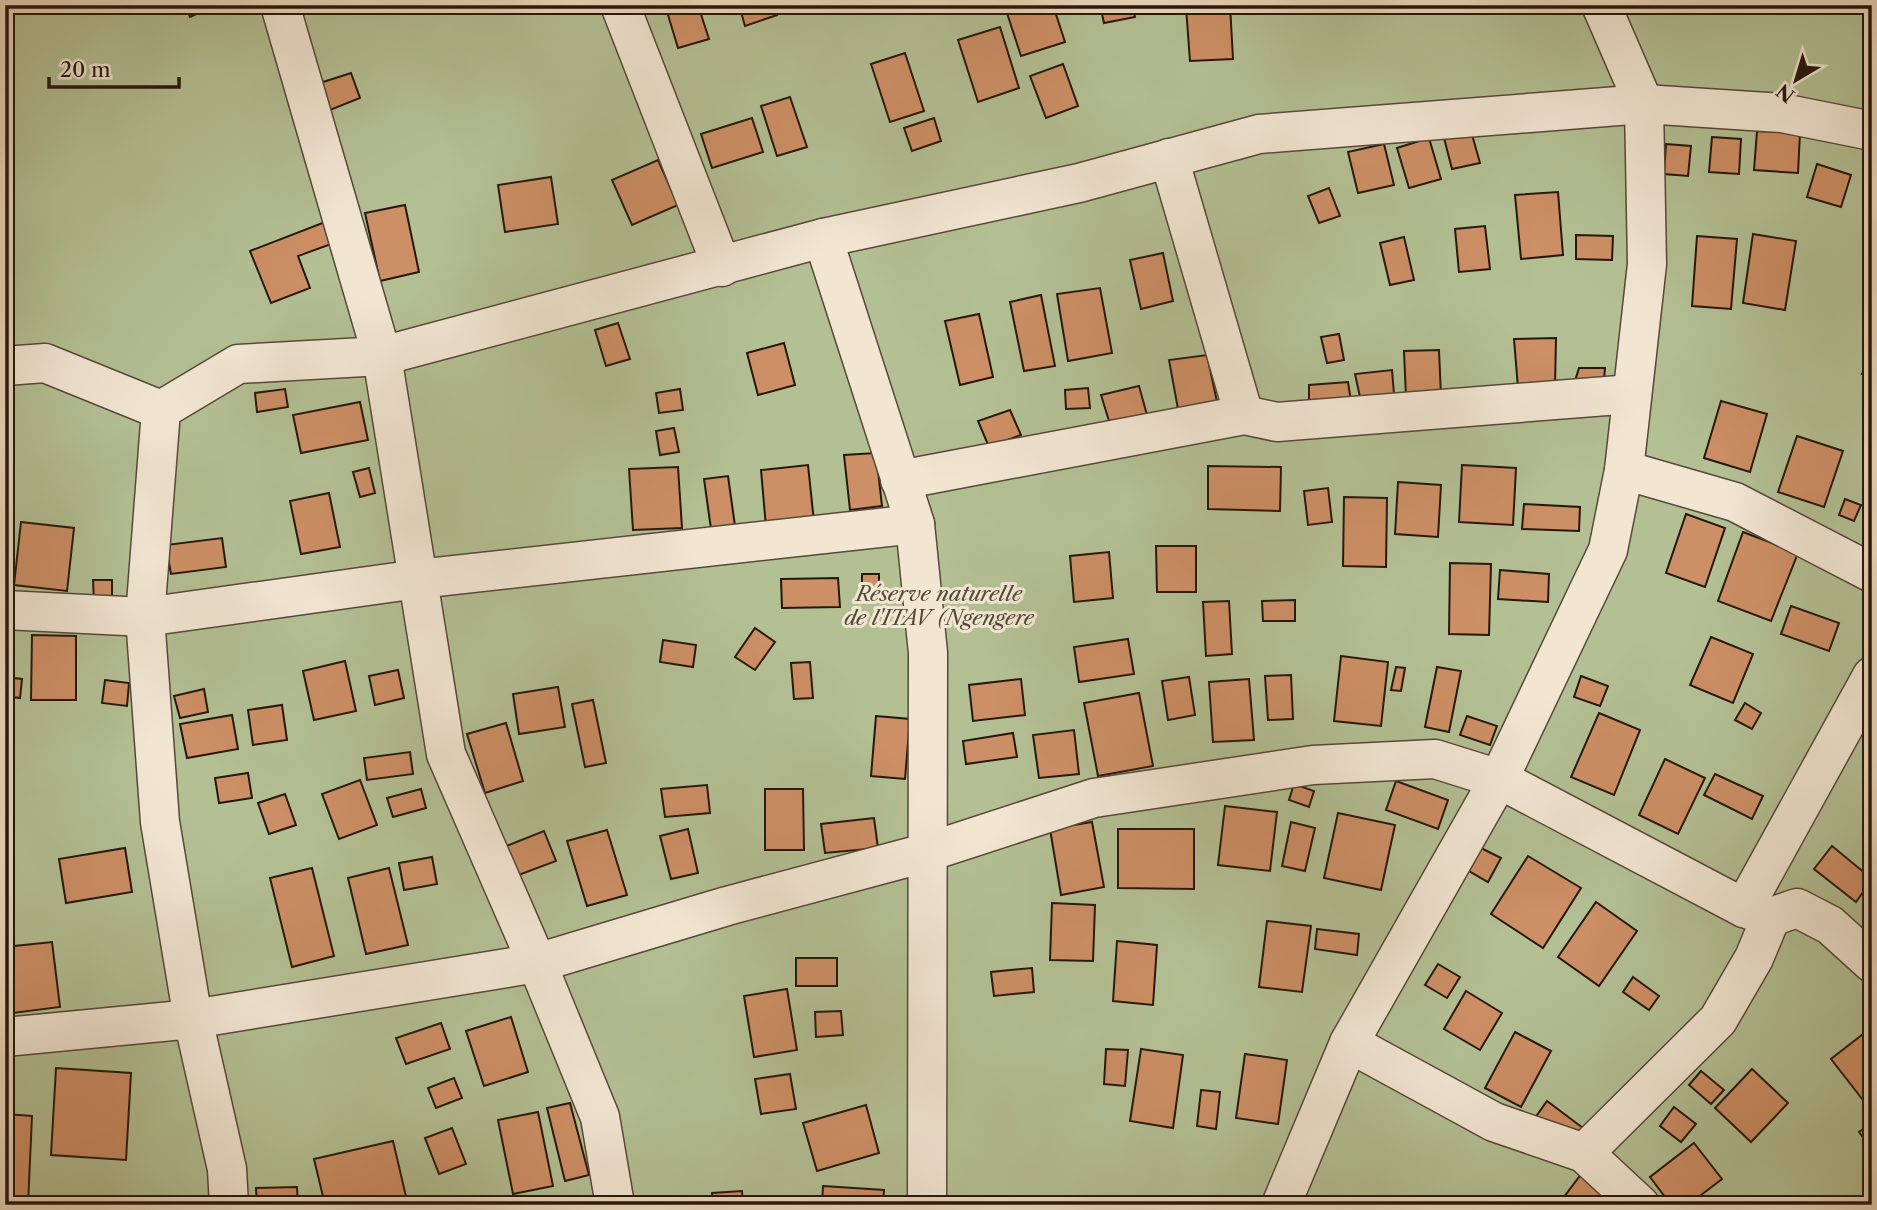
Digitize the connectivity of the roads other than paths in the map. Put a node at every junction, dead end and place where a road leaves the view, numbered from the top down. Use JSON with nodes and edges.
{"nodes":[{"id":1,"x":280,"y":5,"type":"edge"},
{"id":2,"x":620,"y":5,"type":"edge"},
{"id":3,"x":1601,"y":5,"type":"edge"},
{"id":4,"x":1644,"y":104,"type":"junction"},
{"id":5,"x":1872,"y":131,"type":"edge"},
{"id":6,"x":1170,"y":158,"type":"junction"},
{"id":7,"x":823,"y":238,"type":"junction"},
{"id":8,"x":722,"y":267,"type":"junction"},
{"id":9,"x":382,"y":356,"type":"junction"},
{"id":10,"x":5,"y":366,"type":"edge"},
{"id":11,"x":1632,"y":394,"type":"junction"},
{"id":12,"x":160,"y":410,"type":"junction"},
{"id":13,"x":1244,"y":415,"type":"junction"},
{"id":14,"x":1624,"y":470,"type":"junction"},
{"id":15,"x":900,"y":480,"type":"junction"},
{"id":16,"x":915,"y":524,"type":"junction"},
{"id":17,"x":1872,"y":573,"type":"edge"},
{"id":18,"x":418,"y":579,"type":"junction"},
{"id":19,"x":5,"y":610,"type":"edge"},
{"id":20,"x":145,"y":617,"type":"junction"},
{"id":21,"x":1872,"y":676,"type":"edge"},
{"id":22,"x":1499,"y":779,"type":"junction"},
{"id":23,"x":925,"y":853,"type":"junction"},
{"id":24,"x":1758,"y":912,"type":"junction"},
{"id":25,"x":537,"y":963,"type":"junction"},
{"id":26,"x":1872,"y":963,"type":"edge"},
{"id":27,"x":193,"y":1019,"type":"junction"},
{"id":28,"x":5,"y":1037,"type":"edge"},
{"id":29,"x":1349,"y":1043,"type":"junction"},
{"id":30,"x":1584,"y":1153,"type":"junction"},
{"id":31,"x":229,"y":1205,"type":"edge"},
{"id":32,"x":615,"y":1205,"type":"edge"},
{"id":33,"x":927,"y":1205,"type":"edge"},
{"id":34,"x":1281,"y":1205,"type":"edge"},
{"id":35,"x":1640,"y":1205,"type":"edge"}],
"edges":[{"from":1,"to":9,"type":"street"},
{"from":2,"to":8,"type":"street"},
{"from":3,"to":4,"type":"street"},
{"from":4,"to":5,"type":"street"},
{"from":4,"to":6,"type":"street"},
{"from":4,"to":11,"type":"street"},
{"from":6,"to":7,"type":"street"},
{"from":6,"to":13,"type":"street"},
{"from":7,"to":8,"type":"street"},
{"from":7,"to":15,"type":"street"},
{"from":8,"to":9,"type":"street"},
{"from":9,"to":12,"type":"street"},
{"from":9,"to":18,"type":"street"},
{"from":10,"to":12,"type":"street"},
{"from":11,"to":13,"type":"street"},
{"from":11,"to":14,"type":"street"},
{"from":12,"to":20,"type":"street"},
{"from":13,"to":15,"type":"street"},
{"from":14,"to":17,"type":"street"},
{"from":14,"to":22,"type":"street"},
{"from":15,"to":16,"type":"street"},
{"from":16,"to":18,"type":"street"},
{"from":16,"to":23,"type":"street"},
{"from":18,"to":20,"type":"street"},
{"from":18,"to":25,"type":"street"},
{"from":19,"to":20,"type":"street"},
{"from":20,"to":27,"type":"street"},
{"from":21,"to":24,"type":"street"},
{"from":22,"to":23,"type":"street"},
{"from":22,"to":24,"type":"street"},
{"from":22,"to":29,"type":"street"},
{"from":23,"to":25,"type":"street"},
{"from":23,"to":33,"type":"street"},
{"from":24,"to":26,"type":"street"},
{"from":24,"to":30,"type":"street"},
{"from":25,"to":27,"type":"street"},
{"from":25,"to":32,"type":"street"},
{"from":27,"to":28,"type":"street"},
{"from":27,"to":31,"type":"street"},
{"from":29,"to":30,"type":"street"},
{"from":29,"to":34,"type":"street"},
{"from":30,"to":35,"type":"street"}]}
